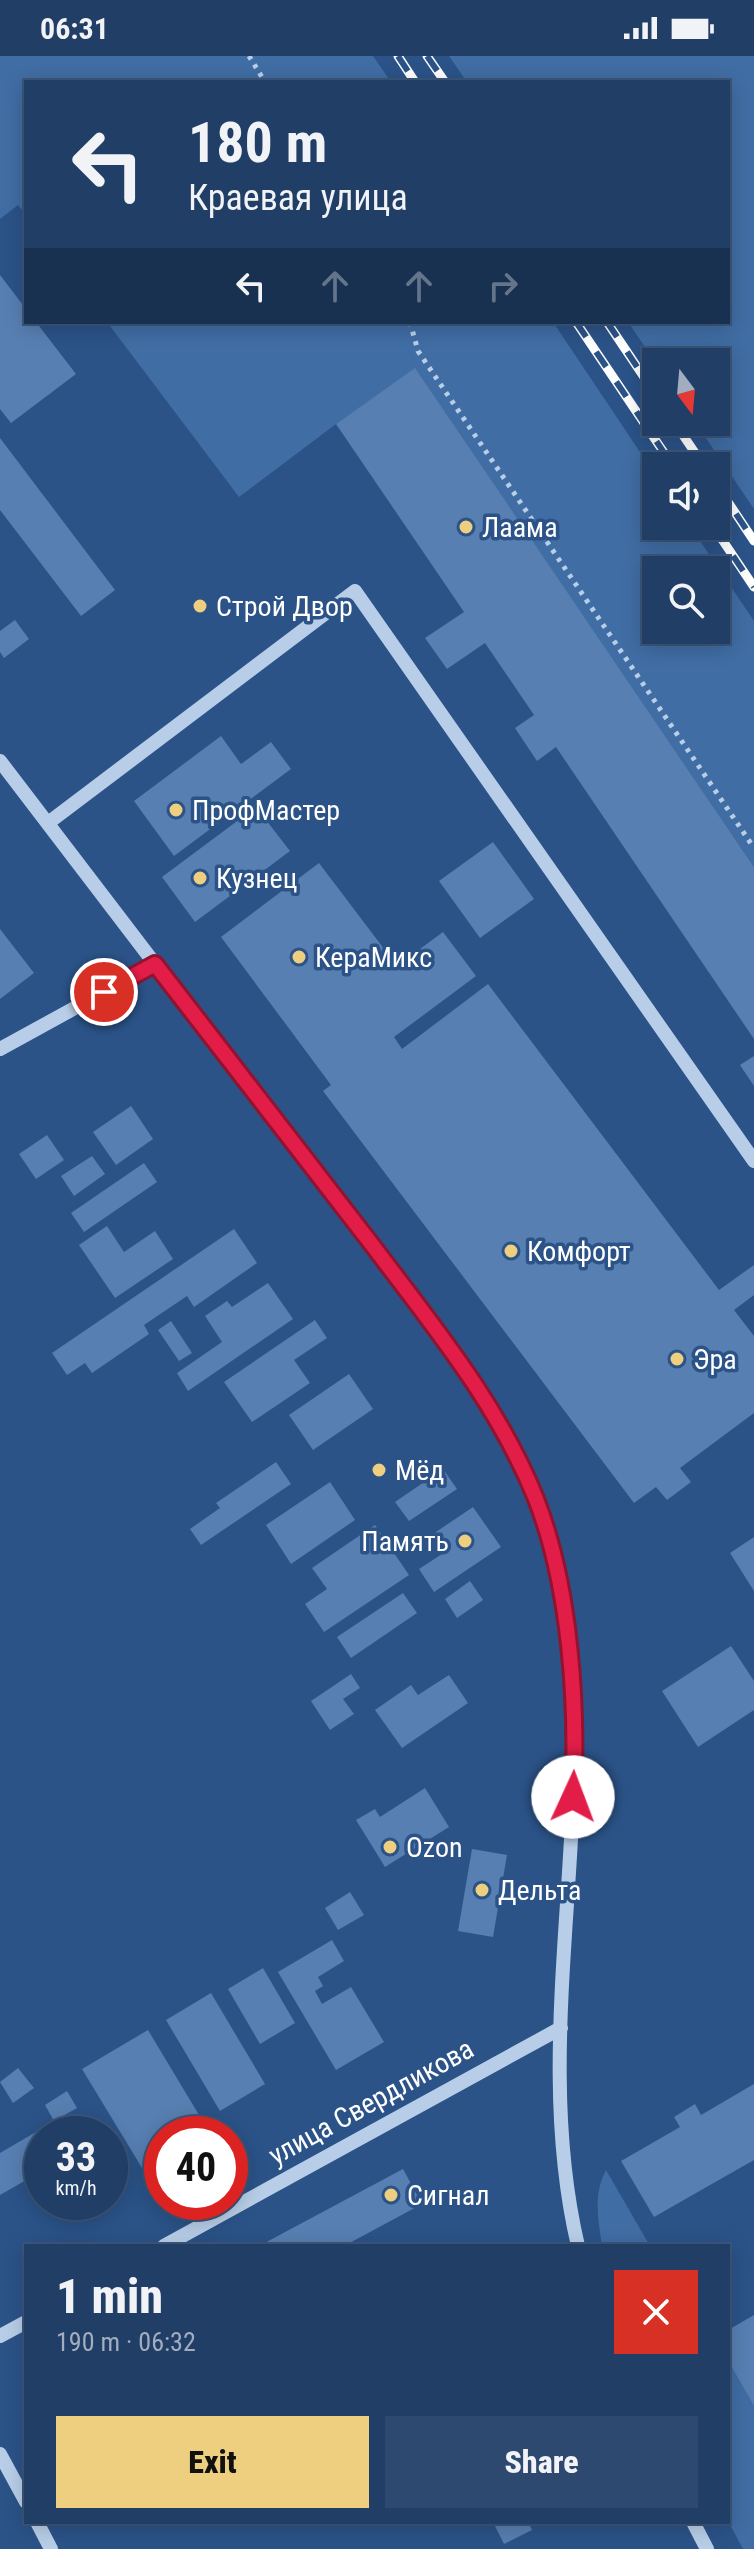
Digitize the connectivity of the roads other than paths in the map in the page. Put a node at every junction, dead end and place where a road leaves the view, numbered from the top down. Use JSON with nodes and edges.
{"nodes":[{"id":1,"x":0,"y":761,"type":"edge"},
{"id":2,"x":48,"y":823,"type":"junction"},
{"id":3,"x":155,"y":964,"type":"junction"},
{"id":4,"x":0,"y":1049,"type":"edge"},
{"id":5,"x":754,"y":1161,"type":"edge"},
{"id":6,"x":561,"y":2028,"type":"junction"},
{"id":7,"x":168,"y":2244,"type":"edge"},
{"id":8,"x":578,"y":2244,"type":"edge"},
{"id":9,"x":24,"y":2323,"type":"edge"},
{"id":10,"x":0,"y":2336,"type":"edge"},
{"id":11,"x":0,"y":2454,"type":"edge"},
{"id":12,"x":24,"y":2498,"type":"edge"},
{"id":13,"x":38,"y":2524,"type":"edge"},
{"id":14,"x":694,"y":2524,"type":"edge"},
{"id":15,"x":51,"y":2549,"type":"edge"},
{"id":16,"x":707,"y":2549,"type":"edge"}],
"edges":[{"from":1,"to":2,"type":"street"},
{"from":2,"to":3,"type":"street"},
{"from":2,"to":5,"type":"street"},
{"from":3,"to":4,"type":"street"},
{"from":3,"to":6,"type":"street"},
{"from":6,"to":7,"type":"street","name":"улица Свердликова"},
{"from":6,"to":8,"type":"street"},
{"from":9,"to":10,"type":"street"},
{"from":11,"to":12,"type":"street"},
{"from":13,"to":15,"type":"street"},
{"from":14,"to":16,"type":"street"}]}
